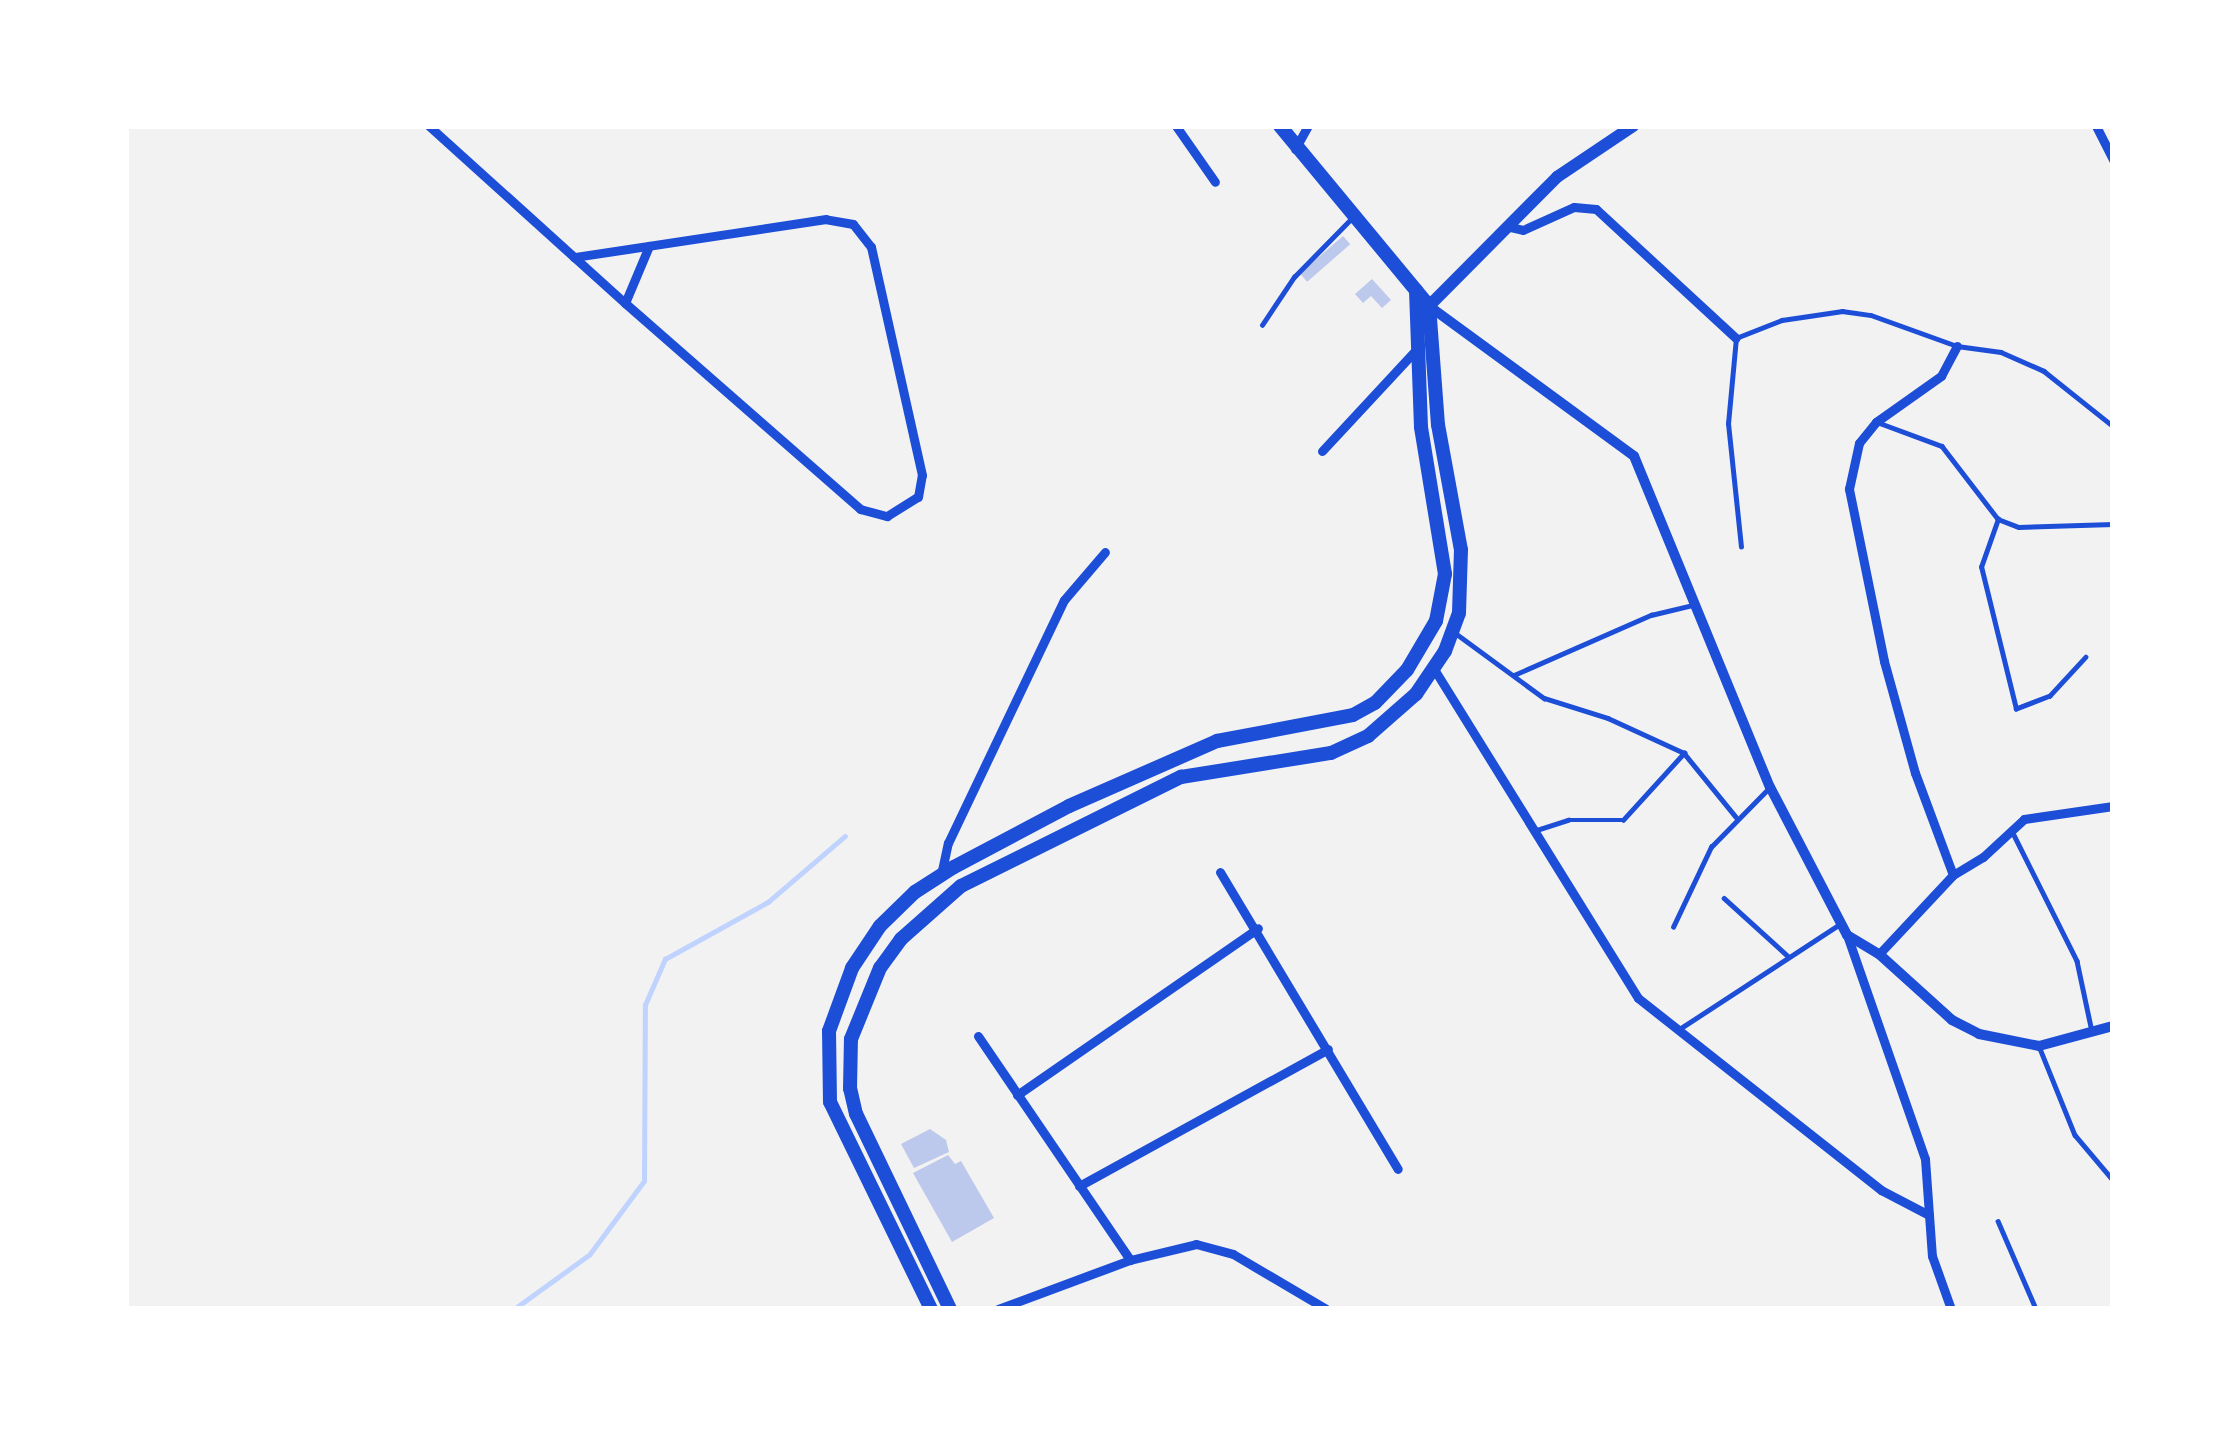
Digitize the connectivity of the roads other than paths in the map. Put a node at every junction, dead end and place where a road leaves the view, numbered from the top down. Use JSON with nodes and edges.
{"nodes":[{"id":1,"x":429,"y":126,"type":"edge"},
{"id":2,"x":1176,"y":126,"type":"edge"},
{"id":3,"x":1280,"y":126,"type":"edge"},
{"id":4,"x":1308,"y":126,"type":"edge"},
{"id":5,"x":1633,"y":126,"type":"edge"},
{"id":6,"x":2096,"y":126,"type":"edge"},
{"id":7,"x":1295,"y":149,"type":"junction"},
{"id":8,"x":2113,"y":160,"type":"edge"},
{"id":9,"x":1215,"y":182,"type":"dead end"},
{"id":10,"x":1352,"y":219,"type":"junction"},
{"id":11,"x":1506,"y":226,"type":"junction"},
{"id":12,"x":649,"y":246,"type":"junction"},
{"id":13,"x":574,"y":257,"type":"junction"},
{"id":14,"x":1416,"y":290,"type":"junction"},
{"id":15,"x":625,"y":303,"type":"junction"},
{"id":16,"x":1429,"y":306,"type":"junction"},
{"id":17,"x":1262,"y":326,"type":"dead end"},
{"id":18,"x":1736,"y":338,"type":"junction"},
{"id":19,"x":1957,"y":346,"type":"junction"},
{"id":20,"x":1416,"y":350,"type":"junction"},
{"id":21,"x":1876,"y":422,"type":"junction"},
{"id":22,"x":2113,"y":426,"type":"edge"},
{"id":23,"x":1322,"y":451,"type":"dead end"},
{"id":24,"x":1999,"y":519,"type":"junction"},
{"id":25,"x":2113,"y":524,"type":"edge"},
{"id":26,"x":1741,"y":548,"type":"dead end"},
{"id":27,"x":1106,"y":553,"type":"dead end"},
{"id":28,"x":1695,"y":604,"type":"junction"},
{"id":29,"x":1436,"y":621,"type":"junction"},
{"id":30,"x":1454,"y":632,"type":"junction"},
{"id":31,"x":2086,"y":657,"type":"dead end"},
{"id":32,"x":1434,"y":669,"type":"junction"},
{"id":33,"x":1514,"y":675,"type":"junction"},
{"id":34,"x":1684,"y":753,"type":"junction"},
{"id":35,"x":1771,"y":787,"type":"junction"},
{"id":36,"x":2113,"y":806,"type":"edge"},
{"id":37,"x":1736,"y":817,"type":"junction"},
{"id":38,"x":2011,"y":829,"type":"junction"},
{"id":39,"x":1533,"y":832,"type":"junction"},
{"id":40,"x":1220,"y":872,"type":"dead end"},
{"id":41,"x":941,"y":875,"type":"junction"},
{"id":42,"x":1953,"y":875,"type":"junction"},
{"id":43,"x":1724,"y":898,"type":"dead end"},
{"id":44,"x":1673,"y":927,"type":"dead end"},
{"id":45,"x":1258,"y":928,"type":"junction"},
{"id":46,"x":1845,"y":929,"type":"junction"},
{"id":47,"x":1879,"y":954,"type":"junction"},
{"id":48,"x":1788,"y":956,"type":"junction"},
{"id":49,"x":2113,"y":1026,"type":"edge"},
{"id":50,"x":1676,"y":1031,"type":"junction"},
{"id":51,"x":2092,"y":1033,"type":"junction"},
{"id":52,"x":979,"y":1036,"type":"dead end"},
{"id":53,"x":2039,"y":1046,"type":"junction"},
{"id":54,"x":1328,"y":1049,"type":"junction"},
{"id":55,"x":1017,"y":1095,"type":"junction"},
{"id":56,"x":1398,"y":1169,"type":"dead end"},
{"id":57,"x":2113,"y":1180,"type":"edge"},
{"id":58,"x":1079,"y":1186,"type":"junction"},
{"id":59,"x":1929,"y":1215,"type":"junction"},
{"id":60,"x":1998,"y":1221,"type":"dead end"},
{"id":61,"x":1130,"y":1259,"type":"junction"},
{"id":62,"x":932,"y":1309,"type":"edge"},
{"id":63,"x":950,"y":1309,"type":"edge"},
{"id":64,"x":998,"y":1309,"type":"edge"},
{"id":65,"x":1326,"y":1309,"type":"edge"},
{"id":66,"x":1951,"y":1309,"type":"edge"},
{"id":67,"x":2036,"y":1309,"type":"edge"}],
"edges":[{"from":1,"to":13,"type":"street"},
{"from":2,"to":9,"type":"street"},
{"from":3,"to":7,"type":"main road"},
{"from":4,"to":7,"type":"street"},
{"from":5,"to":11,"type":"main road"},
{"from":6,"to":8,"type":"street"},
{"from":7,"to":10,"type":"main road"},
{"from":10,"to":14,"type":"main road"},
{"from":10,"to":17,"type":"lane"},
{"from":11,"to":16,"type":"main road"},
{"from":11,"to":18,"type":"street"},
{"from":12,"to":13,"type":"street"},
{"from":12,"to":15,"type":"street"},
{"from":12,"to":15,"type":"street"},
{"from":13,"to":15,"type":"street"},
{"from":14,"to":16,"type":"main road"},
{"from":14,"to":20,"type":"main road"},
{"from":16,"to":28,"type":"street"},
{"from":16,"to":30,"type":"main road"},
{"from":18,"to":19,"type":"lane"},
{"from":18,"to":26,"type":"lane"},
{"from":19,"to":21,"type":"street"},
{"from":19,"to":22,"type":"lane"},
{"from":20,"to":23,"type":"street"},
{"from":20,"to":29,"type":"main road"},
{"from":21,"to":24,"type":"lane"},
{"from":21,"to":42,"type":"street"},
{"from":24,"to":25,"type":"lane"},
{"from":24,"to":31,"type":"lane"},
{"from":27,"to":41,"type":"street"},
{"from":28,"to":33,"type":"lane"},
{"from":28,"to":35,"type":"street"},
{"from":29,"to":30,"type":"street"},
{"from":29,"to":41,"type":"main road"},
{"from":30,"to":32,"type":"main road"},
{"from":30,"to":33,"type":"lane"},
{"from":32,"to":39,"type":"street"},
{"from":32,"to":63,"type":"main road"},
{"from":33,"to":34,"type":"lane"},
{"from":34,"to":37,"type":"lane"},
{"from":34,"to":39,"type":"lane"},
{"from":35,"to":37,"type":"lane"},
{"from":35,"to":46,"type":"street"},
{"from":36,"to":38,"type":"street"},
{"from":37,"to":44,"type":"lane"},
{"from":38,"to":42,"type":"street"},
{"from":38,"to":51,"type":"lane"},
{"from":39,"to":50,"type":"street"},
{"from":40,"to":45,"type":"street"},
{"from":41,"to":62,"type":"main road"},
{"from":42,"to":47,"type":"street"},
{"from":43,"to":48,"type":"lane"},
{"from":45,"to":54,"type":"street"},
{"from":45,"to":55,"type":"street"},
{"from":46,"to":47,"type":"street"},
{"from":46,"to":48,"type":"lane"},
{"from":46,"to":59,"type":"street"},
{"from":47,"to":53,"type":"street"},
{"from":48,"to":50,"type":"lane"},
{"from":49,"to":51,"type":"street"},
{"from":50,"to":59,"type":"street"},
{"from":51,"to":53,"type":"street"},
{"from":52,"to":55,"type":"street"},
{"from":53,"to":57,"type":"lane"},
{"from":54,"to":56,"type":"street"},
{"from":54,"to":58,"type":"street"},
{"from":55,"to":58,"type":"street"},
{"from":58,"to":61,"type":"street"},
{"from":59,"to":66,"type":"street"},
{"from":60,"to":67,"type":"lane"},
{"from":61,"to":64,"type":"street"},
{"from":61,"to":65,"type":"street"}]}
